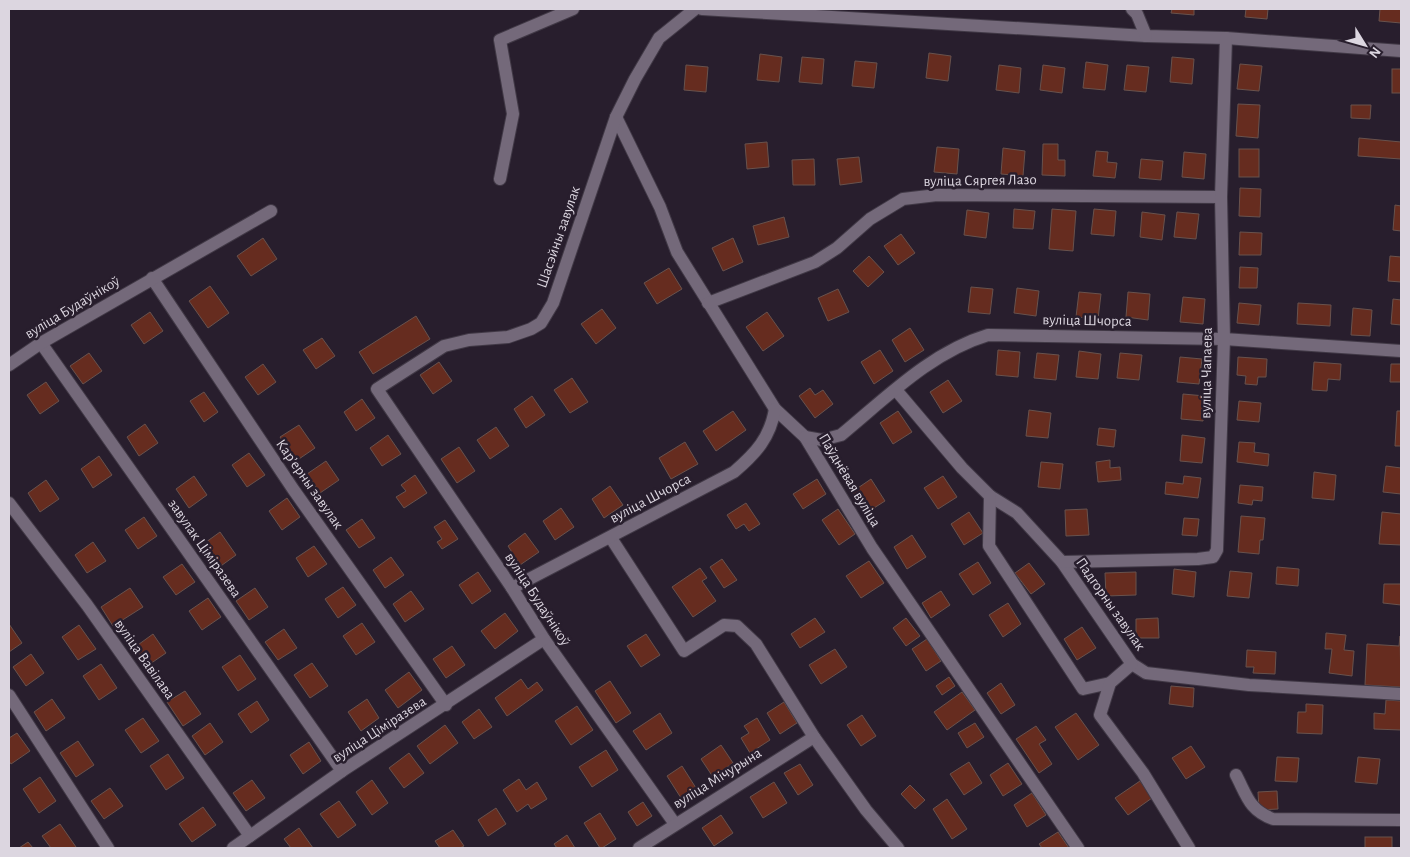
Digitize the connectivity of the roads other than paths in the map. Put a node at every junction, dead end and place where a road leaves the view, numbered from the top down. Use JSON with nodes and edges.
{"nodes":[{"id":1,"x":573,"y":9,"type":"edge"},
{"id":2,"x":694,"y":9,"type":"edge"},
{"id":3,"x":702,"y":9,"type":"edge"},
{"id":4,"x":1132,"y":9,"type":"edge"},
{"id":5,"x":742,"y":10,"type":"edge"},
{"id":6,"x":808,"y":12,"type":"edge"},
{"id":7,"x":882,"y":14,"type":"edge"},
{"id":8,"x":1146,"y":36,"type":"junction"},
{"id":9,"x":1226,"y":38,"type":"junction"},
{"id":10,"x":1401,"y":51,"type":"edge"},
{"id":11,"x":616,"y":117,"type":"junction"},
{"id":12,"x":500,"y":179,"type":"dead end"},
{"id":13,"x":1221,"y":198,"type":"junction"},
{"id":14,"x":271,"y":211,"type":"dead end"},
{"id":15,"x":152,"y":278,"type":"junction"},
{"id":16,"x":708,"y":303,"type":"junction"},
{"id":17,"x":1224,"y":339,"type":"junction"},
{"id":18,"x":41,"y":343,"type":"junction"},
{"id":19,"x":1401,"y":351,"type":"edge"},
{"id":20,"x":9,"y":365,"type":"edge"},
{"id":21,"x":377,"y":389,"type":"joint"},
{"id":22,"x":896,"y":390,"type":"junction"},
{"id":23,"x":775,"y":409,"type":"junction"},
{"id":24,"x":805,"y":437,"type":"junction"},
{"id":25,"x":990,"y":496,"type":"junction"},
{"id":26,"x":9,"y":503,"type":"edge"},
{"id":27,"x":611,"y":538,"type":"junction"},
{"id":28,"x":1062,"y":562,"type":"junction"},
{"id":29,"x":512,"y":588,"type":"junction"},
{"id":30,"x":544,"y":640,"type":"junction"},
{"id":31,"x":1132,"y":664,"type":"junction"},
{"id":32,"x":1110,"y":682,"type":"junction"},
{"id":33,"x":1401,"y":694,"type":"edge"},
{"id":34,"x":9,"y":695,"type":"edge"},
{"id":35,"x":446,"y":705,"type":"junction"},
{"id":36,"x":814,"y":738,"type":"junction"},
{"id":37,"x":342,"y":771,"type":"junction"},
{"id":38,"x":1236,"y":775,"type":"dead end"},
{"id":39,"x":1401,"y":820,"type":"edge"},
{"id":40,"x":675,"y":824,"type":"junction"},
{"id":41,"x":250,"y":836,"type":"junction"},
{"id":42,"x":108,"y":848,"type":"edge"},
{"id":43,"x":233,"y":848,"type":"edge"},
{"id":44,"x":639,"y":848,"type":"edge"},
{"id":45,"x":898,"y":848,"type":"edge"},
{"id":46,"x":1078,"y":848,"type":"edge"},
{"id":47,"x":1190,"y":848,"type":"edge"}],
"edges":[{"from":1,"to":12,"type":"street"},
{"from":2,"to":11,"type":"street","name":"Шасэйны завулак"},
{"from":3,"to":5,"type":"street"},
{"from":4,"to":8,"type":"street"},
{"from":5,"to":6,"type":"street"},
{"from":6,"to":7,"type":"street"},
{"from":7,"to":8,"type":"street"},
{"from":8,"to":9,"type":"street"},
{"from":9,"to":10,"type":"street"},
{"from":9,"to":13,"type":"street","name":"вуліца Чапаева"},
{"from":11,"to":16,"type":"street","name":"Паўднёвая вуліца"},
{"from":11,"to":21,"type":"street","name":"Шасэйны завулак"},
{"from":13,"to":16,"type":"street","name":"вуліца Сяргея Лазо"},
{"from":13,"to":17,"type":"street","name":"вуліца Чапаева"},
{"from":14,"to":15,"type":"street","name":"вуліца Будаўнікоў"},
{"from":15,"to":18,"type":"street","name":"вуліца Будаўнікоў"},
{"from":15,"to":35,"type":"street","name":"Карʼерны завулак"},
{"from":16,"to":23,"type":"street","name":"Паўднёвая вуліца"},
{"from":17,"to":19,"type":"street","name":"вуліца Шчорса"},
{"from":17,"to":22,"type":"street","name":"вуліца Шчорса"},
{"from":17,"to":28,"type":"street","name":"вуліца Чапаева"},
{"from":18,"to":20,"type":"street","name":"вуліца Будаўнікоў"},
{"from":18,"to":37,"type":"street","name":"завулак Ціміразева"},
{"from":21,"to":29,"type":"street","name":"вуліца Будаўнікоў"},
{"from":22,"to":24,"type":"street","name":"вуліца Шчорса"},
{"from":22,"to":25,"type":"street","name":"Падгорны завулак"},
{"from":23,"to":24,"type":"street","name":"Паўднёвая вуліца"},
{"from":23,"to":27,"type":"street","name":"вуліца Шчорса"},
{"from":24,"to":46,"type":"street","name":"Паўднёвая вуліца"},
{"from":25,"to":28,"type":"street","name":"Падгорны завулак"},
{"from":25,"to":32,"type":"street"},
{"from":26,"to":41,"type":"street","name":"вуліца Вавілава"},
{"from":27,"to":29,"type":"street","name":"вуліца Шчорса"},
{"from":27,"to":36,"type":"street"},
{"from":28,"to":31,"type":"street","name":"Падгорны завулак"},
{"from":29,"to":30,"type":"street","name":"вуліца Будаўнікоў"},
{"from":30,"to":35,"type":"street","name":"вуліца Ціміразева"},
{"from":30,"to":40,"type":"street","name":"вуліца Будаўнікоў"},
{"from":31,"to":32,"type":"street"},
{"from":31,"to":33,"type":"street","name":"Падгорны завулак"},
{"from":32,"to":47,"type":"street"},
{"from":34,"to":42,"type":"street"},
{"from":35,"to":37,"type":"street","name":"вуліца Ціміразева"},
{"from":36,"to":40,"type":"street","name":"вуліца Мічурына"},
{"from":36,"to":45,"type":"street"},
{"from":37,"to":41,"type":"street","name":"вуліца Ціміразева"},
{"from":38,"to":39,"type":"street"},
{"from":40,"to":44,"type":"street","name":"вуліца Мічурына"},
{"from":41,"to":43,"type":"street","name":"вуліца Ціміразева"}]}
